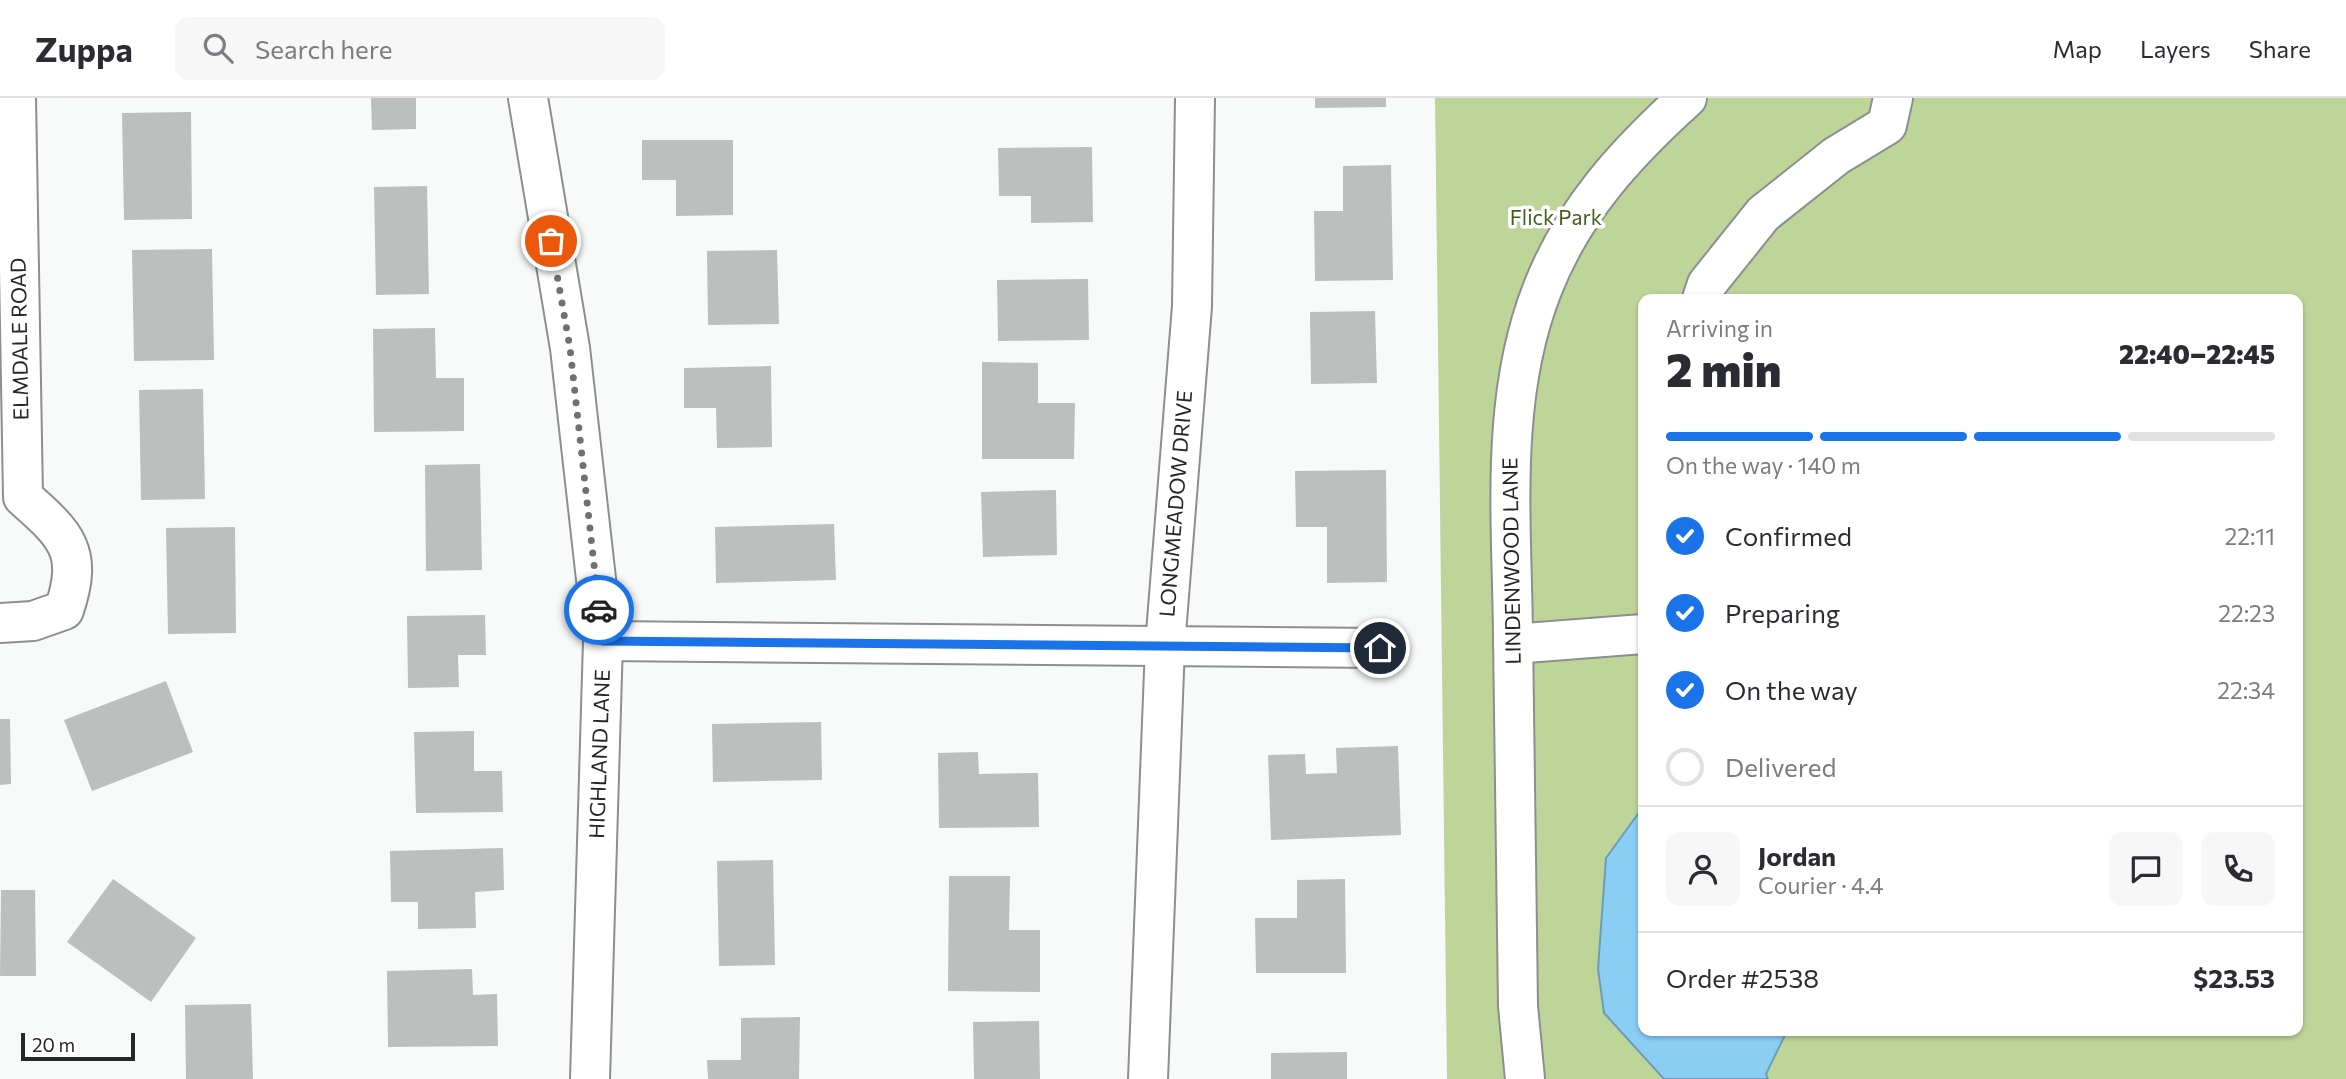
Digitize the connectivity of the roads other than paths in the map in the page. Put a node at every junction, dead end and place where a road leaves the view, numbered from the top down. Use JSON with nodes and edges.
{"nodes":[{"id":1,"x":16,"y":98,"type":"edge"},
{"id":2,"x":528,"y":98,"type":"edge"},
{"id":3,"x":1195,"y":98,"type":"edge"},
{"id":4,"x":1687,"y":98,"type":"edge"},
{"id":5,"x":1893,"y":98,"type":"edge"},
{"id":6,"x":1704,"y":294,"type":"edge"},
{"id":7,"x":11,"y":507,"type":"edge"},
{"id":8,"x":0,"y":623,"type":"edge"},
{"id":9,"x":1638,"y":634,"type":"edge"},
{"id":10,"x":603,"y":641,"type":"junction"},
{"id":11,"x":1513,"y":644,"type":"junction"},
{"id":12,"x":1165,"y":646,"type":"junction"},
{"id":13,"x":1380,"y":648,"type":"dead end"},
{"id":14,"x":590,"y":1079,"type":"edge"},
{"id":15,"x":1148,"y":1079,"type":"edge"},
{"id":16,"x":1525,"y":1079,"type":"edge"}],
"edges":[{"from":1,"to":7,"type":"street","name":"ELMDALE ROAD"},
{"from":2,"to":10,"type":"street","name":"HIGHLAND LANE"},
{"from":3,"to":12,"type":"street","name":"LONGMEADOW DRIVE"},
{"from":4,"to":11,"type":"street","name":"LINDENWOOD LANE"},
{"from":5,"to":6,"type":"street"},
{"from":7,"to":8,"type":"street","name":"ELMDALE ROAD"},
{"from":9,"to":11,"type":"street"},
{"from":10,"to":12,"type":"street"},
{"from":10,"to":14,"type":"street","name":"HIGHLAND LANE"},
{"from":11,"to":16,"type":"street","name":"LINDENWOOD LANE"},
{"from":12,"to":13,"type":"street"},
{"from":12,"to":15,"type":"street","name":"LONGMEADOW DRIVE"}]}
